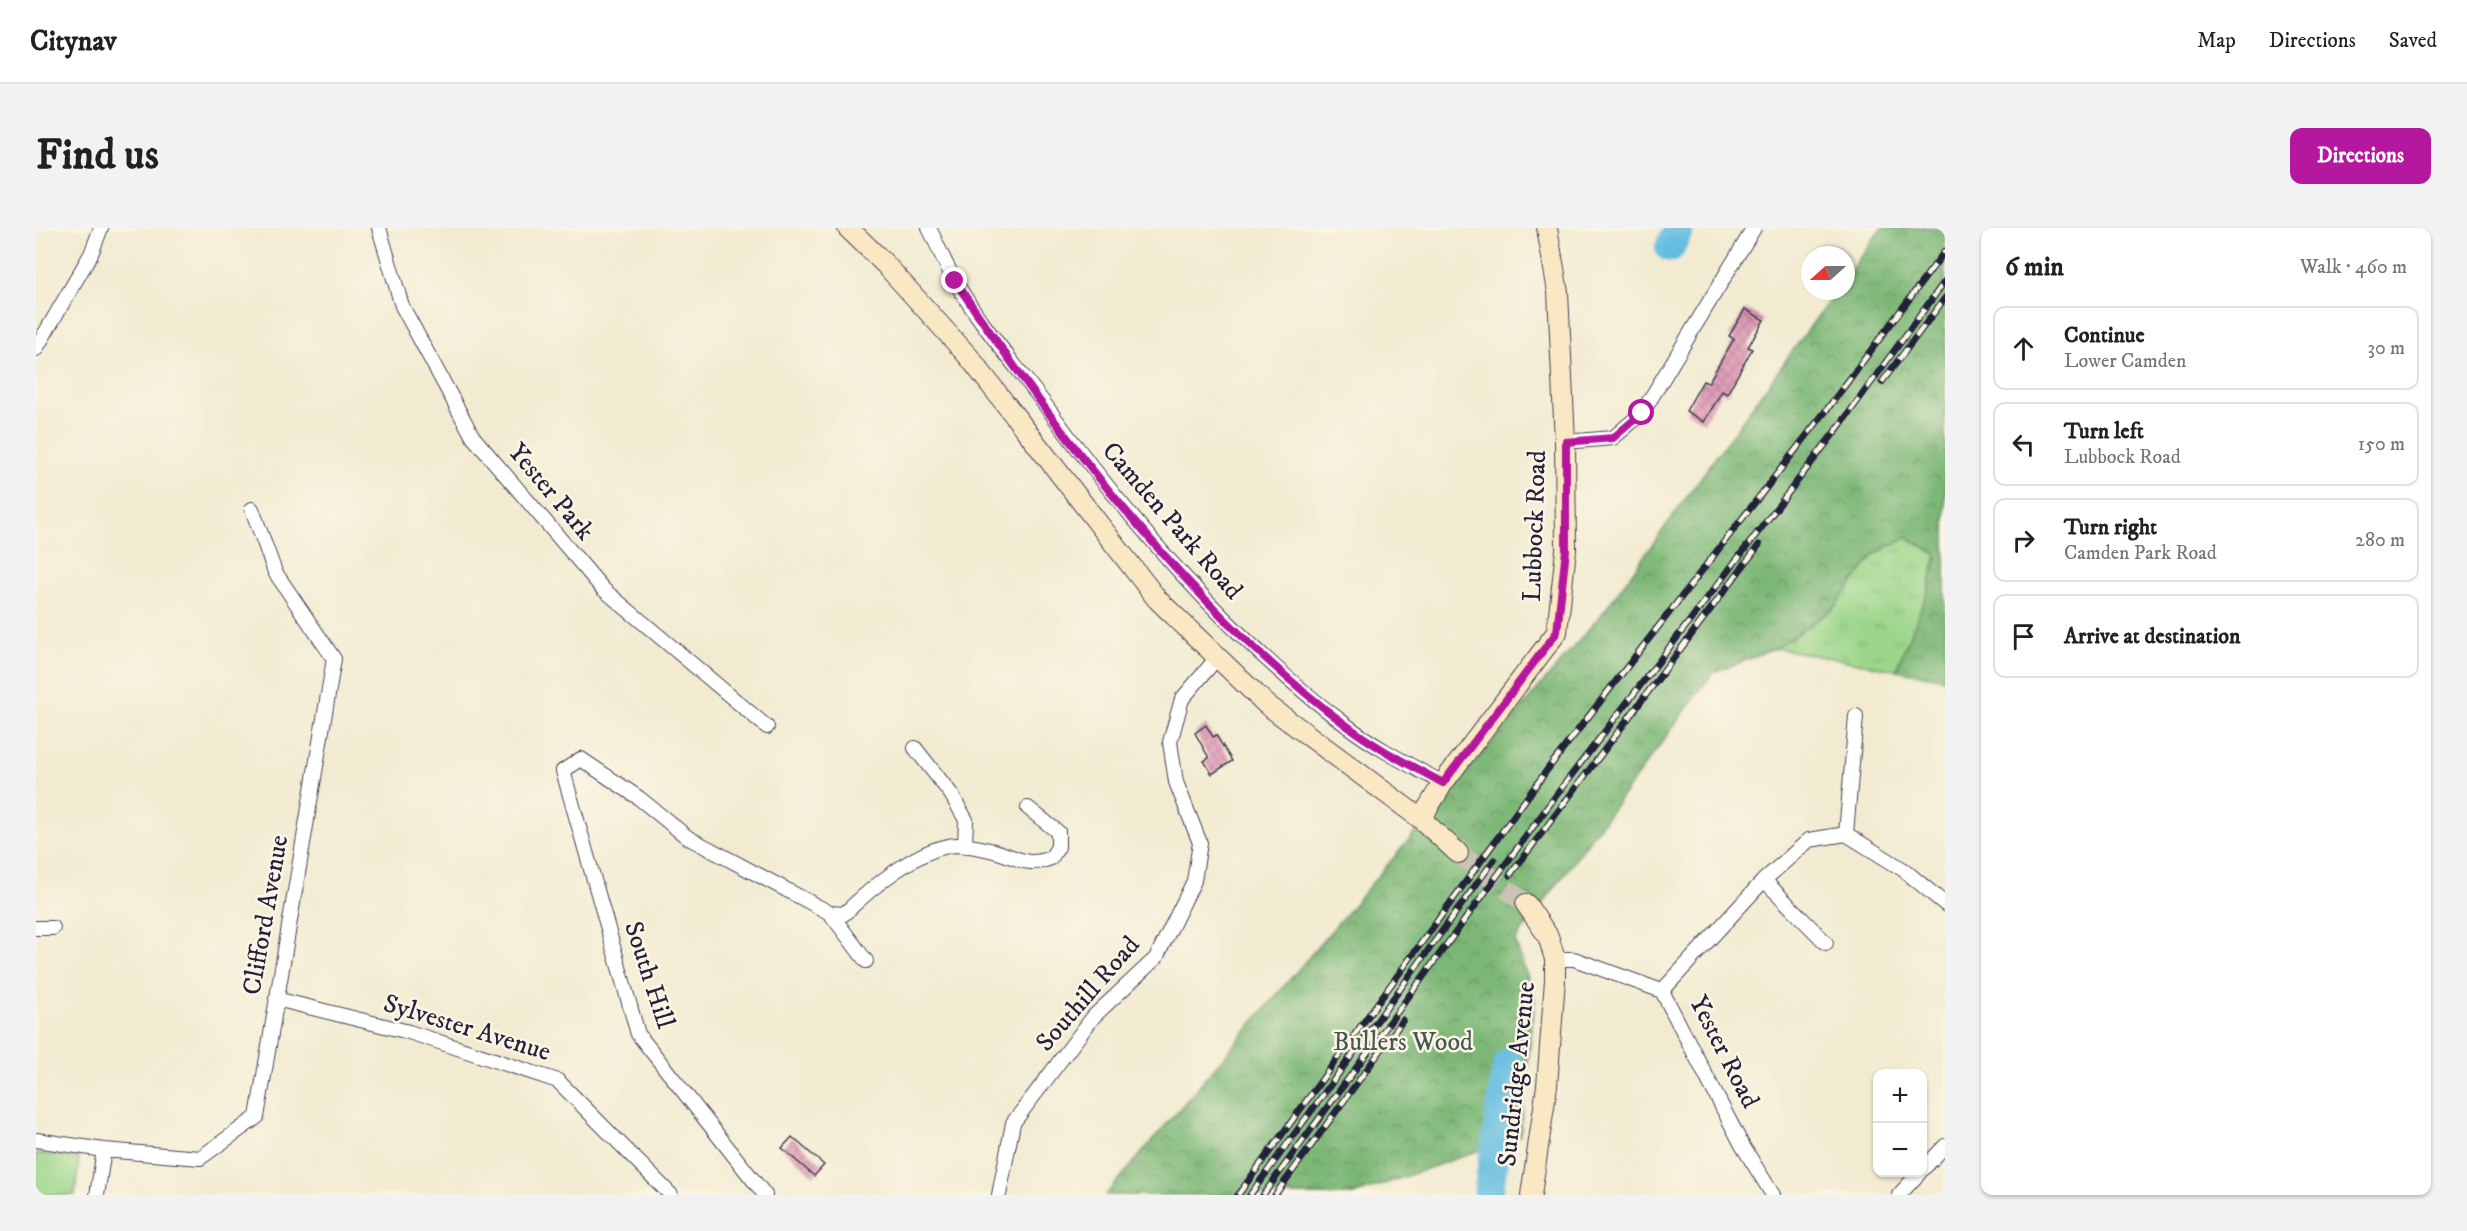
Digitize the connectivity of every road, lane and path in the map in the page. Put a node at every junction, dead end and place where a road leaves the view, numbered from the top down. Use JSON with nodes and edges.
{"nodes":[{"id":1,"x":101,"y":228,"type":"edge"},
{"id":2,"x":379,"y":228,"type":"edge"},
{"id":3,"x":848,"y":228,"type":"edge"},
{"id":4,"x":929,"y":228,"type":"edge"},
{"id":5,"x":1547,"y":228,"type":"edge"},
{"id":6,"x":1754,"y":228,"type":"edge"},
{"id":7,"x":36,"y":349,"type":"edge"},
{"id":8,"x":1566,"y":442,"type":"junction"},
{"id":9,"x":252,"y":510,"type":"dead end"},
{"id":10,"x":1216,"y":659,"type":"junction"},
{"id":11,"x":1856,"y":716,"type":"dead end"},
{"id":12,"x":767,"y":727,"type":"dead end"},
{"id":13,"x":915,"y":748,"type":"dead end"},
{"id":14,"x":1443,"y":783,"type":"junction"},
{"id":15,"x":1028,"y":808,"type":"dead end"},
{"id":16,"x":1420,"y":819,"type":"junction"},
{"id":17,"x":1846,"y":834,"type":"junction"},
{"id":18,"x":965,"y":846,"type":"junction"},
{"id":19,"x":1458,"y":853,"type":"tunnel mouth"},
{"id":20,"x":1764,"y":880,"type":"junction"},
{"id":21,"x":1526,"y":904,"type":"tunnel mouth"},
{"id":22,"x":1945,"y":904,"type":"edge"},
{"id":23,"x":830,"y":913,"type":"junction"},
{"id":24,"x":36,"y":928,"type":"edge"},
{"id":25,"x":53,"y":928,"type":"dead end"},
{"id":26,"x":1826,"y":943,"type":"dead end"},
{"id":27,"x":1555,"y":959,"type":"junction"},
{"id":28,"x":866,"y":961,"type":"dead end"},
{"id":29,"x":1662,"y":991,"type":"junction"},
{"id":30,"x":276,"y":999,"type":"junction"},
{"id":31,"x":36,"y":1140,"type":"edge"},
{"id":32,"x":1945,"y":1146,"type":"edge"},
{"id":33,"x":104,"y":1150,"type":"junction"},
{"id":34,"x":1927,"y":1166,"type":"edge"},
{"id":35,"x":1916,"y":1177,"type":"edge"},
{"id":36,"x":97,"y":1195,"type":"edge"},
{"id":37,"x":671,"y":1195,"type":"edge"},
{"id":38,"x":765,"y":1195,"type":"edge"},
{"id":39,"x":999,"y":1195,"type":"edge"},
{"id":40,"x":1531,"y":1195,"type":"edge"},
{"id":41,"x":1773,"y":1195,"type":"edge"},
{"id":42,"x":1899,"y":1195,"type":"edge"}],
"edges":[{"from":1,"to":7,"type":"street"},
{"from":2,"to":12,"type":"street","name":"Yester Park"},
{"from":3,"to":10,"type":"street"},
{"from":4,"to":14,"type":"street","name":"Camden Park Road"},
{"from":5,"to":8,"type":"street","name":"Lubbock Road"},
{"from":6,"to":8,"type":"street"},
{"from":8,"to":14,"type":"street","name":"Lubbock Road"},
{"from":9,"to":30,"type":"street","name":"Clifford Avenue"},
{"from":10,"to":16,"type":"street"},
{"from":10,"to":39,"type":"street","name":"Southill Road"},
{"from":11,"to":17,"type":"street"},
{"from":13,"to":18,"type":"street"},
{"from":14,"to":16,"type":"street","name":"Lubbock Road"},
{"from":15,"to":18,"type":"street"},
{"from":16,"to":19,"type":"street"},
{"from":17,"to":20,"type":"street"},
{"from":17,"to":22,"type":"street"},
{"from":18,"to":23,"type":"street"},
{"from":20,"to":26,"type":"street"},
{"from":20,"to":29,"type":"street"},
{"from":21,"to":27,"type":"street"},
{"from":23,"to":28,"type":"street"},
{"from":23,"to":38,"type":"street","name":"South Hill"},
{"from":24,"to":25,"type":"street"},
{"from":27,"to":29,"type":"street","name":"Yester Road"},
{"from":27,"to":40,"type":"street","name":"Sundridge Avenue"},
{"from":29,"to":41,"type":"street","name":"Yester Road"},
{"from":30,"to":33,"type":"street","name":"Clifford Avenue"},
{"from":30,"to":37,"type":"street","name":"Sylvester Avenue"},
{"from":31,"to":33,"type":"street","name":"Clifford Avenue"},
{"from":32,"to":34,"type":"street"},
{"from":33,"to":36,"type":"street"},
{"from":35,"to":42,"type":"street"}]}
